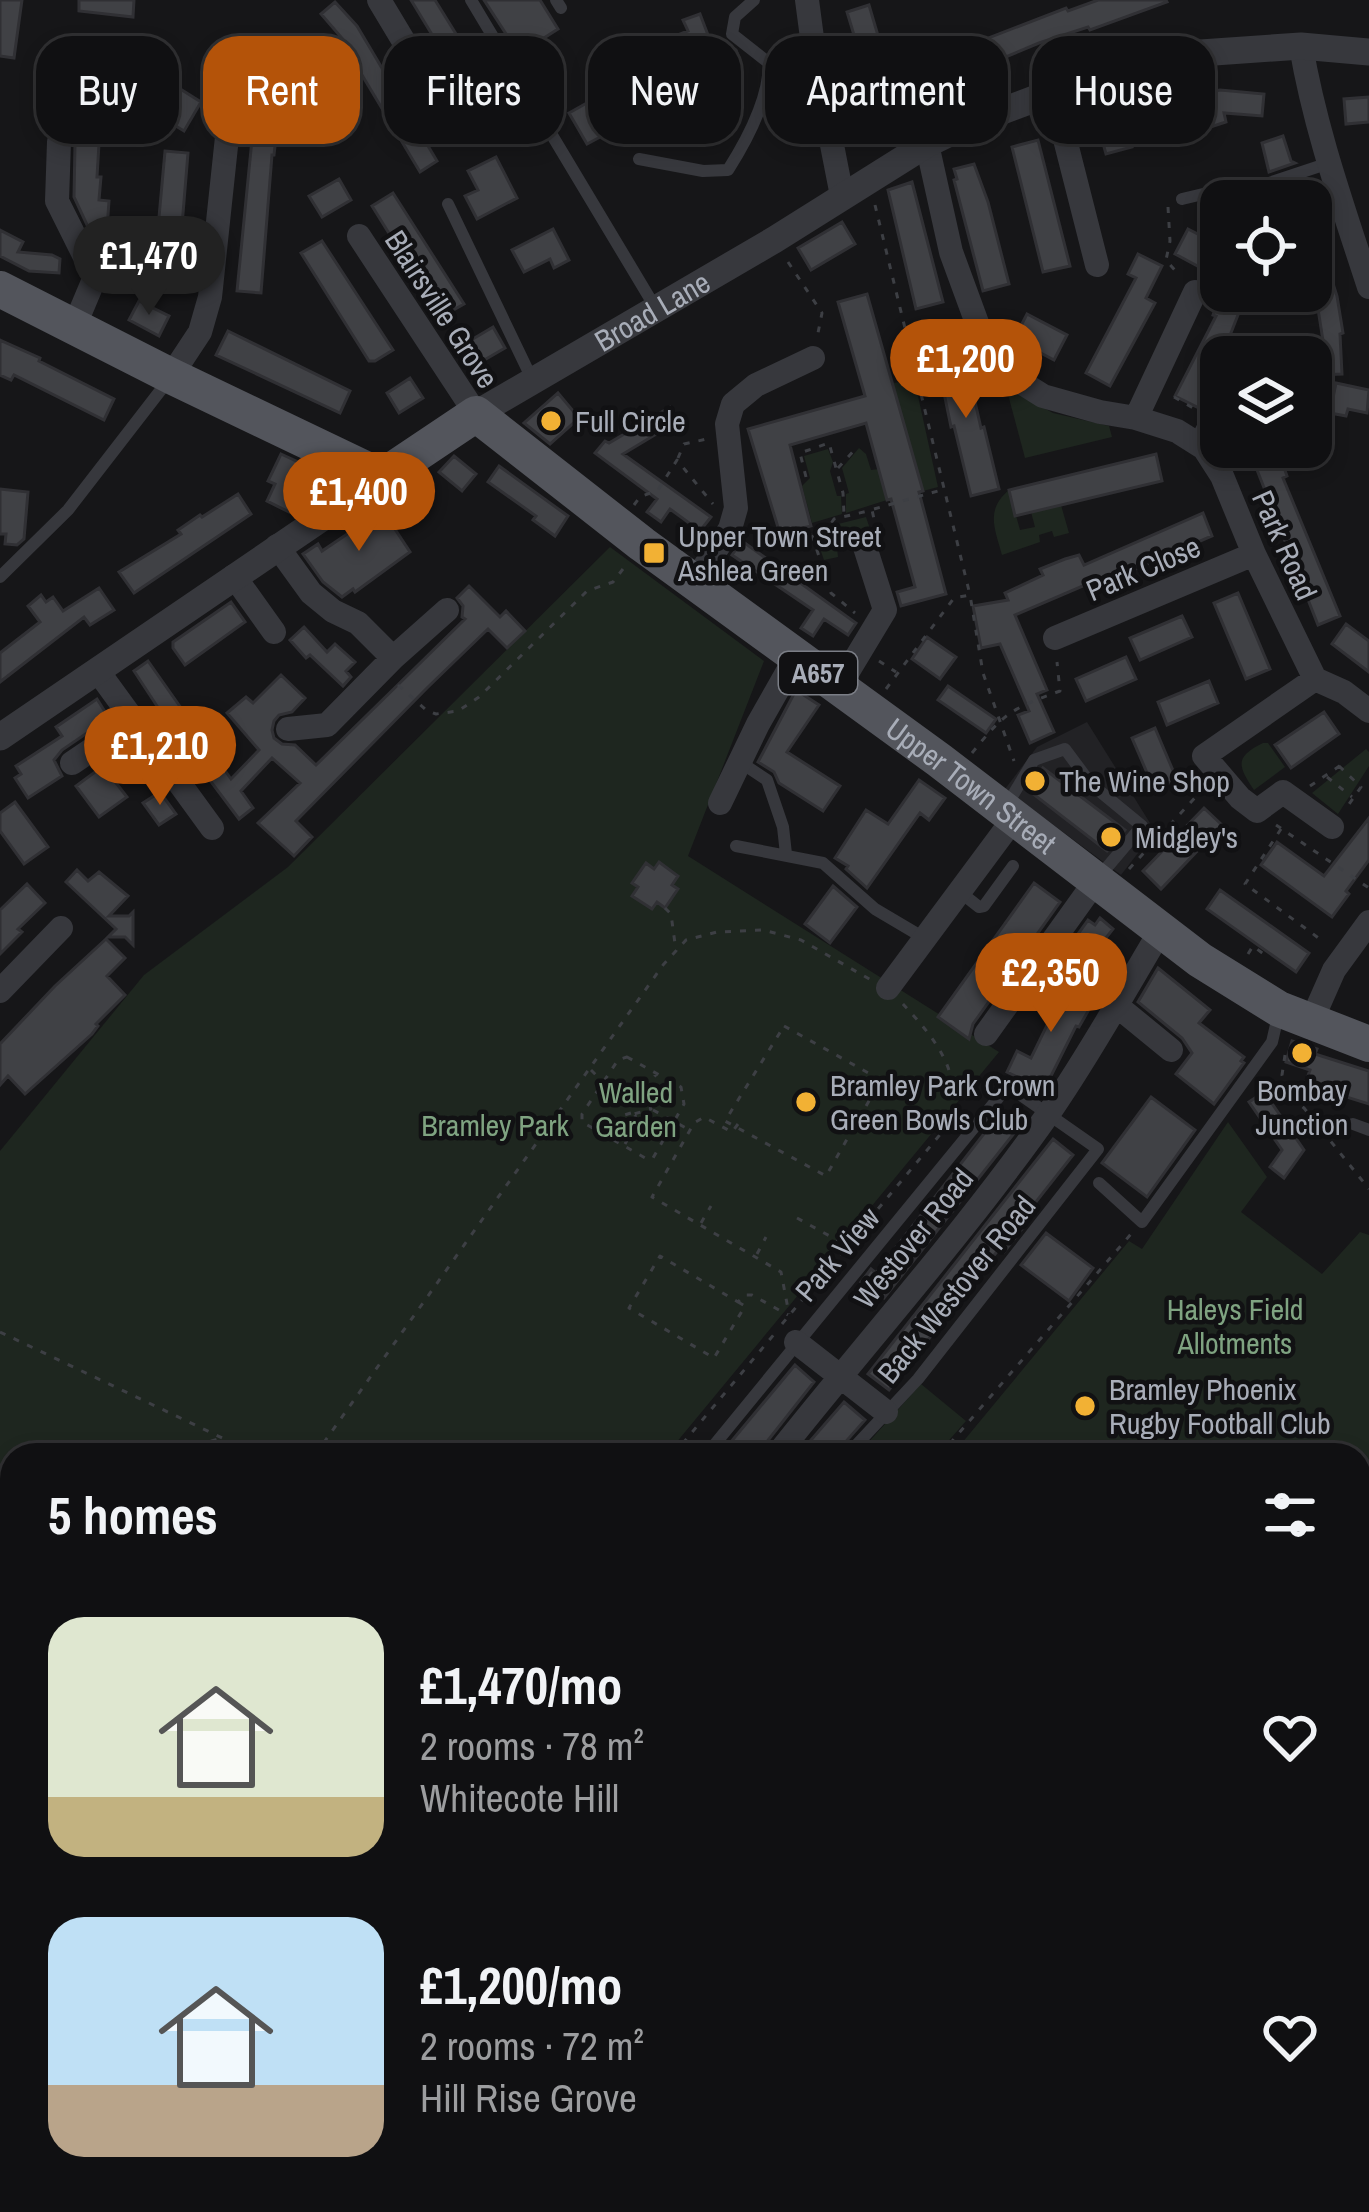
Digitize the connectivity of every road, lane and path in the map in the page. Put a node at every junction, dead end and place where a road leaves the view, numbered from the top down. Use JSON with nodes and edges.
{"nodes":[{"id":1,"x":379,"y":0,"type":"edge"},
{"id":2,"x":471,"y":0,"type":"edge"},
{"id":3,"x":754,"y":0,"type":"edge"},
{"id":4,"x":807,"y":0,"type":"edge"},
{"id":5,"x":401,"y":36,"type":"edge"},
{"id":6,"x":1301,"y":46,"type":"junction"},
{"id":7,"x":1369,"y":52,"type":"edge"},
{"id":8,"x":1215,"y":53,"type":"edge"},
{"id":9,"x":58,"y":144,"type":"edge"},
{"id":10,"x":226,"y":144,"type":"edge"},
{"id":11,"x":927,"y":144,"type":"joint"},
{"id":12,"x":1066,"y":144,"type":"edge"},
{"id":13,"x":639,"y":160,"type":"dead end"},
{"id":14,"x":1329,"y":163,"type":"junction"},
{"id":15,"x":869,"y":180,"type":"junction"},
{"id":16,"x":842,"y":196,"type":"junction"},
{"id":17,"x":1182,"y":200,"type":"joint"},
{"id":18,"x":448,"y":203,"type":"dead end"},
{"id":19,"x":358,"y":236,"type":"dead end"},
{"id":20,"x":774,"y":240,"type":"junction"},
{"id":21,"x":1097,"y":265,"type":"dead end"},
{"id":22,"x":1369,"y":286,"type":"edge"},
{"id":23,"x":0,"y":290,"type":"edge"},
{"id":24,"x":1195,"y":292,"type":"joint"},
{"id":25,"x":656,"y":307,"type":"junction"},
{"id":26,"x":74,"y":327,"type":"junction"},
{"id":27,"x":814,"y":358,"type":"joint"},
{"id":28,"x":171,"y":376,"type":"junction"},
{"id":29,"x":532,"y":380,"type":"junction"},
{"id":30,"x":476,"y":414,"type":"junction"},
{"id":31,"x":1136,"y":418,"type":"junction"},
{"id":32,"x":728,"y":434,"type":"junction"},
{"id":33,"x":858,"y":446,"type":"dead end"},
{"id":34,"x":1200,"y":446,"type":"edge"},
{"id":35,"x":677,"y":460,"type":"junction"},
{"id":36,"x":1216,"y":468,"type":"edge"},
{"id":37,"x":836,"y":470,"type":"junction"},
{"id":38,"x":382,"y":477,"type":"junction"},
{"id":39,"x":806,"y":477,"type":"dead end"},
{"id":40,"x":944,"y":489,"type":"junction"},
{"id":41,"x":872,"y":510,"type":"junction"},
{"id":42,"x":844,"y":517,"type":"junction"},
{"id":43,"x":733,"y":518,"type":"junction"},
{"id":44,"x":812,"y":533,"type":"junction"},
{"id":45,"x":630,"y":535,"type":"junction"},
{"id":46,"x":277,"y":546,"type":"junction"},
{"id":47,"x":866,"y":549,"type":"joint"},
{"id":48,"x":1254,"y":554,"type":"junction"},
{"id":49,"x":234,"y":576,"type":"junction"},
{"id":50,"x":0,"y":577,"type":"edge"},
{"id":51,"x":694,"y":582,"type":"junction"},
{"id":52,"x":970,"y":595,"type":"junction"},
{"id":53,"x":447,"y":610,"type":"dead end"},
{"id":54,"x":873,"y":628,"type":"junction"},
{"id":55,"x":274,"y":632,"type":"dead end"},
{"id":56,"x":1055,"y":638,"type":"joint"},
{"id":57,"x":796,"y":657,"type":"junction"},
{"id":58,"x":388,"y":664,"type":"junction"},
{"id":59,"x":97,"y":670,"type":"junction"},
{"id":60,"x":1315,"y":679,"type":"junction"},
{"id":61,"x":838,"y":688,"type":"junction"},
{"id":62,"x":870,"y":709,"type":"junction"},
{"id":63,"x":1369,"y":711,"type":"edge"},
{"id":64,"x":999,"y":719,"type":"junction"},
{"id":65,"x":134,"y":721,"type":"junction"},
{"id":66,"x":288,"y":729,"type":"dead end"},
{"id":67,"x":0,"y":737,"type":"edge"},
{"id":68,"x":1347,"y":761,"type":"dead end"},
{"id":69,"x":740,"y":762,"type":"junction"},
{"id":70,"x":72,"y":763,"type":"dead end"},
{"id":71,"x":1340,"y":766,"type":"junction"},
{"id":72,"x":956,"y":774,"type":"junction"},
{"id":73,"x":1218,"y":774,"type":"junction"},
{"id":74,"x":1325,"y":776,"type":"junction"},
{"id":75,"x":1304,"y":790,"type":"dead end"},
{"id":76,"x":1354,"y":797,"type":"junction"},
{"id":77,"x":720,"y":802,"type":"dead end"},
{"id":78,"x":1013,"y":802,"type":"junction"},
{"id":79,"x":1257,"y":811,"type":"junction"},
{"id":80,"x":1335,"y":823,"type":"joint"},
{"id":81,"x":212,"y":828,"type":"dead end"},
{"id":82,"x":1281,"y":829,"type":"junction"},
{"id":83,"x":736,"y":846,"type":"dead end"},
{"id":84,"x":787,"y":854,"type":"junction"},
{"id":85,"x":1013,"y":866,"type":"dead end"},
{"id":86,"x":1104,"y":884,"type":"junction"},
{"id":87,"x":1369,"y":888,"type":"edge"},
{"id":88,"x":959,"y":892,"type":"junction"},
{"id":89,"x":665,"y":908,"type":"dead end"},
{"id":90,"x":1369,"y":922,"type":"edge"},
{"id":91,"x":61,"y":928,"type":"dead end"},
{"id":92,"x":1161,"y":929,"type":"junction"},
{"id":93,"x":924,"y":938,"type":"junction"},
{"id":94,"x":676,"y":952,"type":"junction"},
{"id":95,"x":1268,"y":952,"type":"dead end"},
{"id":96,"x":1347,"y":952,"type":"junction"},
{"id":97,"x":1256,"y":963,"type":"dead end"},
{"id":98,"x":1072,"y":969,"type":"dead end"},
{"id":99,"x":887,"y":988,"type":"junction"},
{"id":100,"x":0,"y":991,"type":"edge"},
{"id":101,"x":1116,"y":1005,"type":"junction"},
{"id":102,"x":1287,"y":1024,"type":"junction"},
{"id":103,"x":986,"y":1034,"type":"dead end"},
{"id":104,"x":1369,"y":1044,"type":"edge"},
{"id":105,"x":1171,"y":1049,"type":"dead end"},
{"id":106,"x":590,"y":1069,"type":"junction"},
{"id":107,"x":656,"y":1073,"type":"junction"},
{"id":108,"x":604,"y":1082,"type":"junction"},
{"id":109,"x":645,"y":1091,"type":"junction"},
{"id":110,"x":628,"y":1096,"type":"junction"},
{"id":111,"x":651,"y":1109,"type":"junction"},
{"id":112,"x":634,"y":1113,"type":"junction"},
{"id":113,"x":1048,"y":1114,"type":"junction"},
{"id":114,"x":674,"y":1121,"type":"junction"},
{"id":115,"x":1353,"y":1124,"type":"dead end"},
{"id":116,"x":736,"y":1126,"type":"junction"},
{"id":117,"x":690,"y":1130,"type":"junction"},
{"id":118,"x":1369,"y":1130,"type":"edge"},
{"id":119,"x":606,"y":1136,"type":"junction"},
{"id":120,"x":623,"y":1146,"type":"junction"},
{"id":121,"x":1099,"y":1183,"type":"dead end"},
{"id":122,"x":1369,"y":1189,"type":"edge"},
{"id":123,"x":712,"y":1206,"type":"dead end"},
{"id":124,"x":797,"y":1218,"type":"dead end"},
{"id":125,"x":1142,"y":1222,"type":"junction"},
{"id":126,"x":700,"y":1224,"type":"junction"},
{"id":127,"x":766,"y":1237,"type":"dead end"},
{"id":128,"x":847,"y":1246,"type":"junction"},
{"id":129,"x":756,"y":1255,"type":"junction"},
{"id":130,"x":738,"y":1302,"type":"junction"},
{"id":131,"x":789,"y":1316,"type":"junction"},
{"id":132,"x":0,"y":1332,"type":"edge"},
{"id":133,"x":796,"y":1342,"type":"junction"},
{"id":134,"x":841,"y":1374,"type":"junction"},
{"id":135,"x":886,"y":1412,"type":"junction"},
{"id":136,"x":222,"y":1438,"type":"junction"},
{"id":137,"x":206,"y":1443,"type":"edge"},
{"id":138,"x":238,"y":1443,"type":"edge"},
{"id":139,"x":324,"y":1443,"type":"edge"},
{"id":140,"x":683,"y":1443,"type":"edge"},
{"id":141,"x":716,"y":1443,"type":"edge"},
{"id":142,"x":786,"y":1443,"type":"edge"},
{"id":143,"x":858,"y":1443,"type":"edge"},
{"id":144,"x":950,"y":1443,"type":"edge"}],
"edges":[{"from":1,"to":5,"type":"street"},
{"from":2,"to":25,"type":"lane"},
{"from":3,"to":13,"type":"lane"},
{"from":4,"to":16,"type":"street"},
{"from":6,"to":7,"type":"street","name":"Broad Lane"},
{"from":6,"to":8,"type":"street","name":"Broad Lane"},
{"from":6,"to":14,"type":"street"},
{"from":9,"to":26,"type":"street"},
{"from":10,"to":28,"type":"street"},
{"from":11,"to":15,"type":"street","name":"Broad Lane"},
{"from":11,"to":31,"type":"street"},
{"from":12,"to":21,"type":"street"},
{"from":14,"to":17,"type":"lane"},
{"from":14,"to":22,"type":"street"},
{"from":15,"to":16,"type":"street","name":"Broad Lane"},
{"from":15,"to":40,"type":"path"},
{"from":16,"to":20,"type":"street","name":"Broad Lane"},
{"from":17,"to":24,"type":"path"},
{"from":18,"to":29,"type":"lane"},
{"from":19,"to":30,"type":"street","name":"Blairsville Grove"},
{"from":20,"to":25,"type":"street","name":"Broad Lane"},
{"from":20,"to":27,"type":"path"},
{"from":23,"to":26,"type":"main road"},
{"from":24,"to":31,"type":"street"},
{"from":25,"to":29,"type":"street","name":"Broad Lane"},
{"from":26,"to":28,"type":"main road"},
{"from":27,"to":32,"type":"street"},
{"from":28,"to":38,"type":"main road"},
{"from":28,"to":50,"type":"lane"},
{"from":29,"to":30,"type":"street","name":"Broad Lane"},
{"from":30,"to":38,"type":"main road","name":"Broad Lane"},
{"from":30,"to":45,"type":"main road","name":"Upper Town Street","number":"A657"},
{"from":31,"to":34,"type":"street"},
{"from":32,"to":35,"type":"path"},
{"from":32,"to":43,"type":"street"},
{"from":33,"to":37,"type":"path"},
{"from":35,"to":43,"type":"path"},
{"from":35,"to":45,"type":"path"},
{"from":36,"to":48,"type":"street","name":"Park Road"},
{"from":37,"to":39,"type":"path"},
{"from":37,"to":42,"type":"path"},
{"from":38,"to":46,"type":"street","name":"Broad Lane"},
{"from":40,"to":41,"type":"path"},
{"from":40,"to":52,"type":"path"},
{"from":41,"to":42,"type":"path"},
{"from":41,"to":47,"type":"path"},
{"from":42,"to":44,"type":"path"},
{"from":43,"to":44,"type":"path"},
{"from":43,"to":51,"type":"street"},
{"from":44,"to":54,"type":"path"},
{"from":45,"to":51,"type":"main road","name":"Upper Town Street","number":"A657"},
{"from":45,"to":58,"type":"path"},
{"from":46,"to":49,"type":"street","name":"Broad Lane"},
{"from":46,"to":58,"type":"street"},
{"from":47,"to":54,"type":"street"},
{"from":48,"to":56,"type":"street","name":"Park Close"},
{"from":48,"to":60,"type":"street","name":"Park Road"},
{"from":49,"to":55,"type":"street"},
{"from":49,"to":59,"type":"street","name":"Broad Lane"},
{"from":51,"to":57,"type":"main road","name":"Upper Town Street","number":"A657"},
{"from":52,"to":62,"type":"path"},
{"from":52,"to":64,"type":"path"},
{"from":53,"to":58,"type":"street"},
{"from":54,"to":61,"type":"street"},
{"from":56,"to":64,"type":"path"},
{"from":57,"to":61,"type":"main road","name":"Upper Town Street","number":"A657"},
{"from":57,"to":69,"type":"street"},
{"from":58,"to":66,"type":"street"},
{"from":59,"to":65,"type":"street"},
{"from":59,"to":67,"type":"street","name":"Broad Lane"},
{"from":60,"to":63,"type":"street"},
{"from":60,"to":73,"type":"street"},
{"from":61,"to":62,"type":"main road","name":"Upper Town Street","number":"A657"},
{"from":62,"to":72,"type":"main road","name":"Upper Town Street","number":"A657"},
{"from":64,"to":72,"type":"path"},
{"from":64,"to":78,"type":"path"},
{"from":65,"to":70,"type":"street"},
{"from":65,"to":81,"type":"street"},
{"from":68,"to":71,"type":"path"},
{"from":69,"to":77,"type":"street"},
{"from":69,"to":84,"type":"lane"},
{"from":71,"to":74,"type":"path"},
{"from":71,"to":76,"type":"path"},
{"from":72,"to":78,"type":"main road","name":"Upper Town Street","number":"A657"},
{"from":73,"to":79,"type":"street"},
{"from":73,"to":86,"type":"path"},
{"from":74,"to":75,"type":"path"},
{"from":74,"to":76,"type":"path"},
{"from":76,"to":80,"type":"path"},
{"from":78,"to":86,"type":"main road","name":"Upper Town Street","number":"A657"},
{"from":78,"to":86,"type":"lane"},
{"from":78,"to":88,"type":"street"},
{"from":79,"to":80,"type":"street"},
{"from":79,"to":82,"type":"path"},
{"from":82,"to":87,"type":"path"},
{"from":82,"to":96,"type":"path"},
{"from":83,"to":84,"type":"lane"},
{"from":84,"to":93,"type":"lane"},
{"from":85,"to":88,"type":"lane"},
{"from":86,"to":92,"type":"main road","name":"Upper Town Street","number":"A657"},
{"from":86,"to":103,"type":"street"},
{"from":88,"to":93,"type":"street"},
{"from":89,"to":94,"type":"path"},
{"from":90,"to":96,"type":"street"},
{"from":91,"to":100,"type":"street"},
{"from":92,"to":101,"type":"street","name":"Westover Road"},
{"from":92,"to":102,"type":"main road","name":"Upper Town Street","number":"A657"},
{"from":93,"to":99,"type":"street"},
{"from":94,"to":99,"type":"path"},
{"from":94,"to":106,"type":"path"},
{"from":95,"to":97,"type":"path"},
{"from":96,"to":102,"type":"street"},
{"from":98,"to":101,"type":"street"},
{"from":99,"to":128,"type":"path"},
{"from":101,"to":105,"type":"street"},
{"from":101,"to":113,"type":"street","name":"Westover Road"},
{"from":102,"to":104,"type":"main road","name":"Upper Town Street","number":"A657"},
{"from":102,"to":122,"type":"path"},
{"from":102,"to":125,"type":"lane"},
{"from":106,"to":108,"type":"path"},
{"from":106,"to":139,"type":"path"},
{"from":107,"to":108,"type":"path"},
{"from":107,"to":109,"type":"path"},
{"from":107,"to":114,"type":"path"},
{"from":108,"to":110,"type":"path"},
{"from":108,"to":119,"type":"path"},
{"from":109,"to":110,"type":"path"},
{"from":109,"to":111,"type":"path"},
{"from":110,"to":112,"type":"path"},
{"from":111,"to":112,"type":"path"},
{"from":111,"to":114,"type":"path"},
{"from":112,"to":119,"type":"path"},
{"from":112,"to":120,"type":"path"},
{"from":113,"to":133,"type":"lane","name":"Park View"},
{"from":113,"to":134,"type":"street","name":"Westover Road"},
{"from":113,"to":135,"type":"lane","name":"Back Westover Road"},
{"from":114,"to":117,"type":"path"},
{"from":114,"to":120,"type":"path"},
{"from":115,"to":118,"type":"lane"},
{"from":116,"to":116,"type":"path"},
{"from":116,"to":117,"type":"path"},
{"from":117,"to":126,"type":"path"},
{"from":119,"to":120,"type":"path"},
{"from":121,"to":125,"type":"lane"},
{"from":123,"to":126,"type":"path"},
{"from":124,"to":128,"type":"path"},
{"from":125,"to":144,"type":"path"},
{"from":126,"to":129,"type":"path"},
{"from":127,"to":129,"type":"path"},
{"from":128,"to":131,"type":"path"},
{"from":129,"to":131,"type":"path"},
{"from":130,"to":130,"type":"path"},
{"from":130,"to":131,"type":"path"},
{"from":131,"to":140,"type":"path"},
{"from":132,"to":136,"type":"path"},
{"from":133,"to":134,"type":"street"},
{"from":133,"to":141,"type":"lane","name":"Park View"},
{"from":134,"to":135,"type":"street"},
{"from":134,"to":142,"type":"street","name":"Westover Road"},
{"from":135,"to":143,"type":"lane","name":"Back Westover Road"},
{"from":136,"to":137,"type":"path"},
{"from":136,"to":138,"type":"path"}]}
